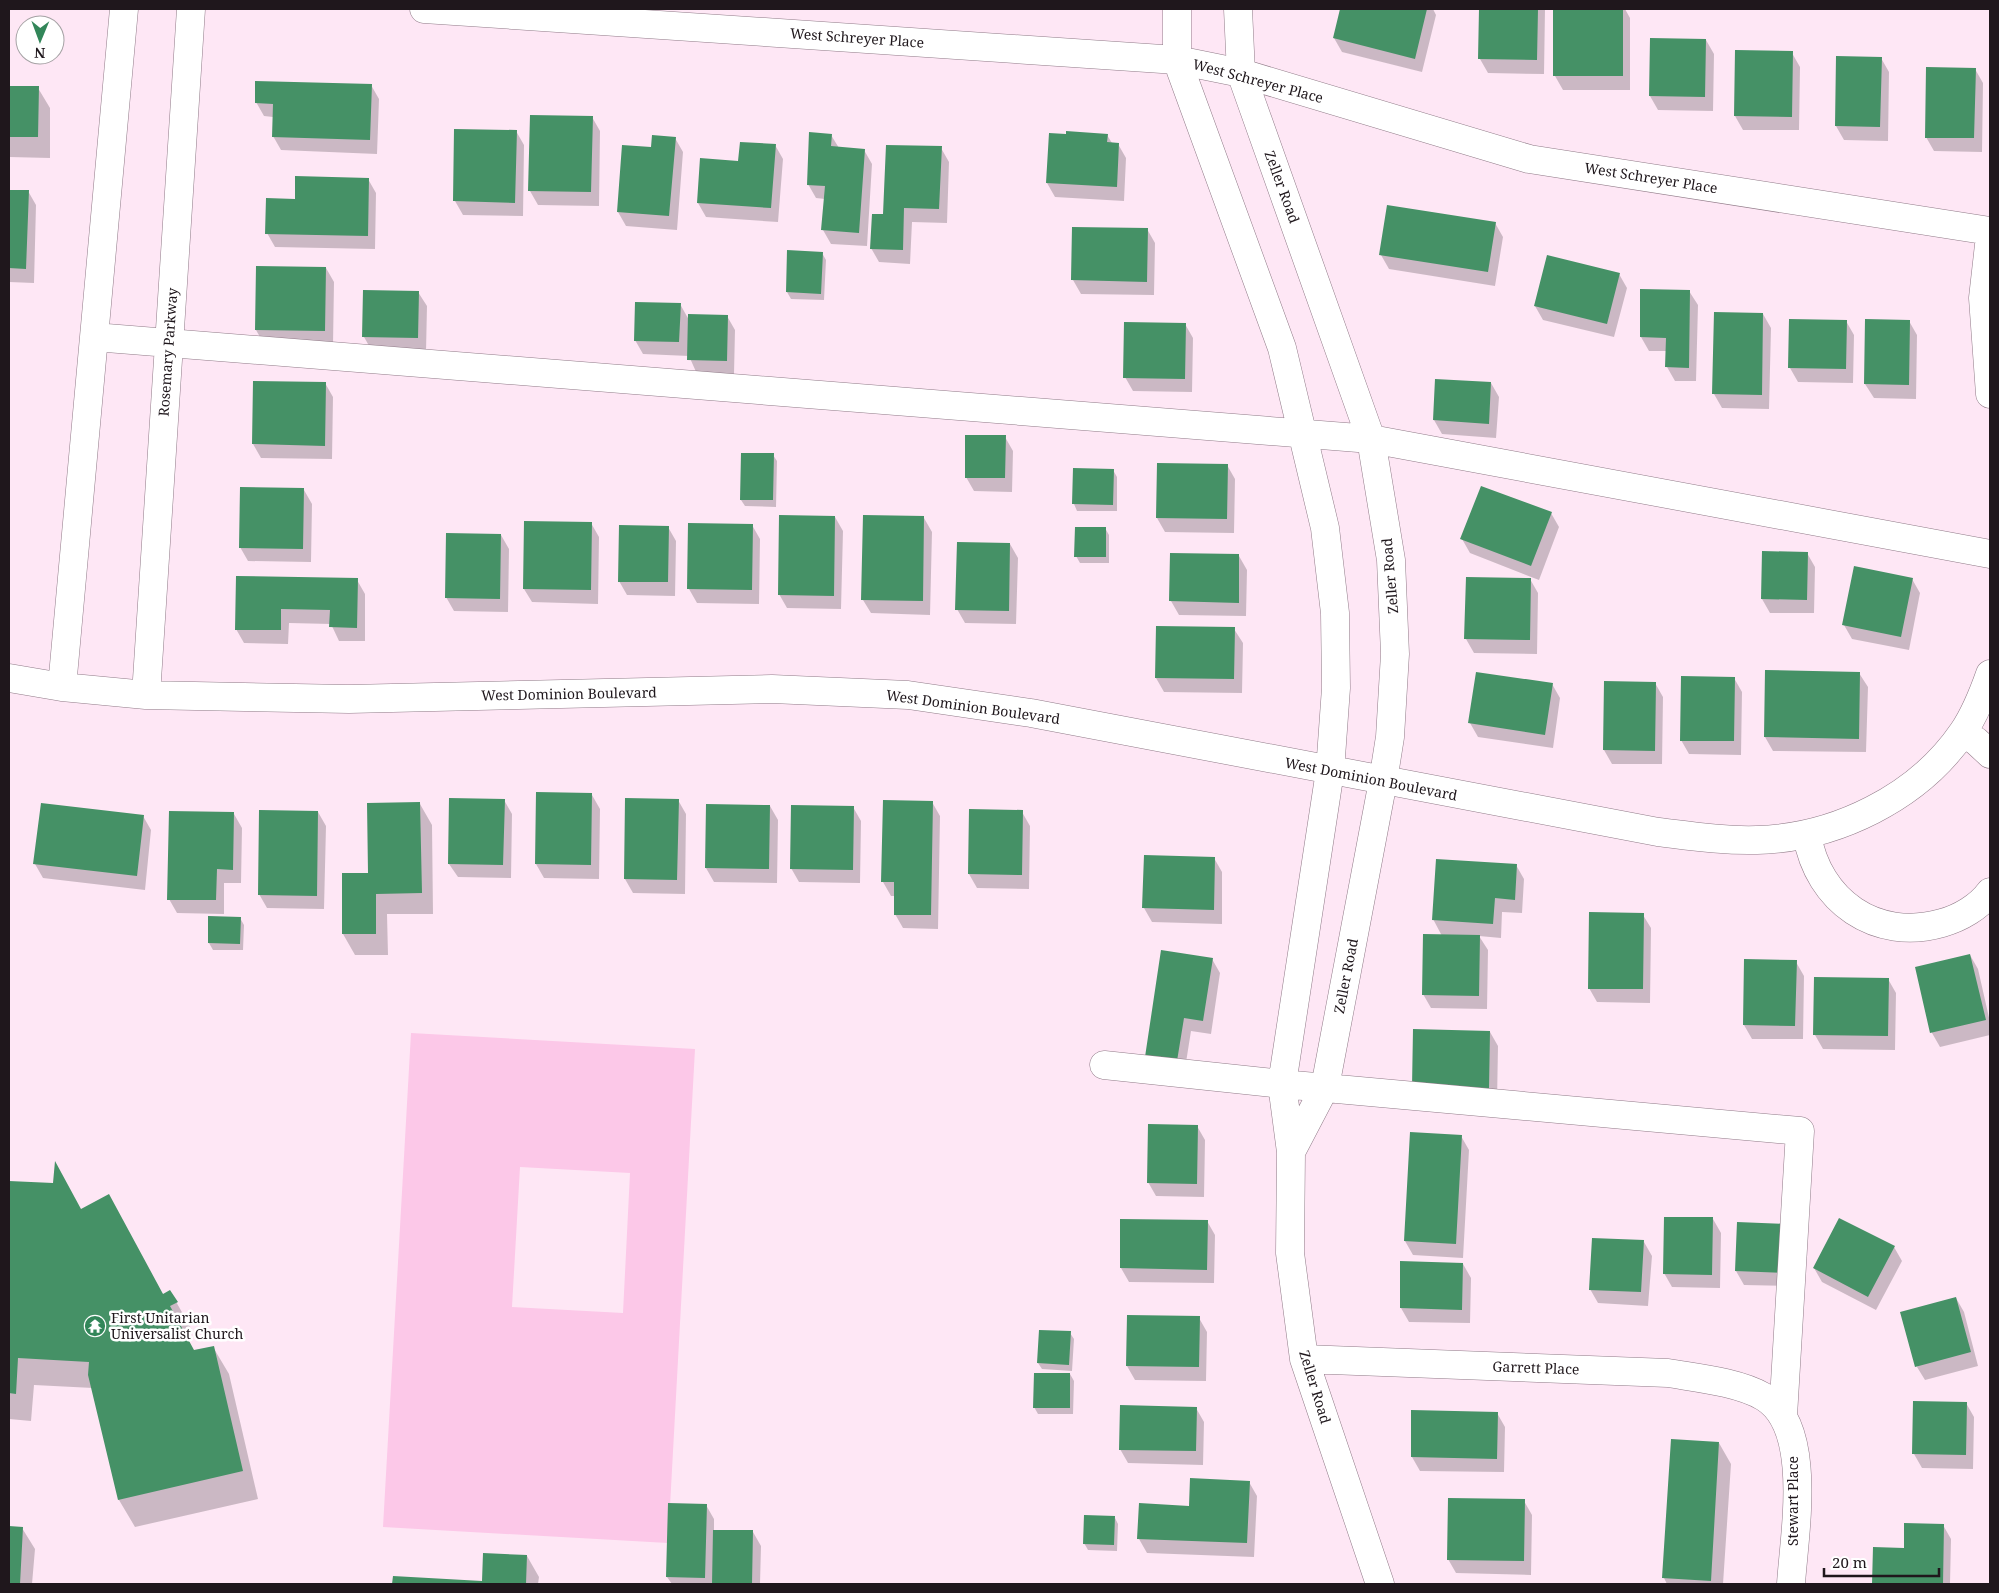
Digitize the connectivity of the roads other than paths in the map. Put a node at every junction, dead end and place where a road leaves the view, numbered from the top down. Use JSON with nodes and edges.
{"nodes":[{"id":1,"x":124,"y":9,"type":"edge"},
{"id":2,"x":191,"y":9,"type":"edge"},
{"id":3,"x":424,"y":9,"type":"edge"},
{"id":4,"x":1177,"y":9,"type":"edge"},
{"id":5,"x":1238,"y":9,"type":"edge"},
{"id":6,"x":1177,"y":60,"type":"junction"},
{"id":7,"x":1240,"y":73,"type":"junction"},
{"id":8,"x":1990,"y":231,"type":"edge"},
{"id":9,"x":1990,"y":236,"type":"edge"},
{"id":10,"x":94,"y":338,"type":"junction"},
{"id":11,"x":169,"y":343,"type":"junction"},
{"id":12,"x":1990,"y":394,"type":"edge"},
{"id":13,"x":1304,"y":434,"type":"junction"},
{"id":14,"x":1371,"y":439,"type":"junction"},
{"id":15,"x":1990,"y":554,"type":"edge"},
{"id":16,"x":1990,"y":674,"type":"edge"},
{"id":17,"x":9,"y":678,"type":"edge"},
{"id":18,"x":62,"y":687,"type":"junction"},
{"id":19,"x":146,"y":695,"type":"junction"},
{"id":20,"x":1963,"y":733,"type":"junction"},
{"id":21,"x":1990,"y":754,"type":"edge"},
{"id":22,"x":1330,"y":771,"type":"junction"},
{"id":23,"x":1383,"y":781,"type":"junction"},
{"id":24,"x":1807,"y":835,"type":"junction"},
{"id":25,"x":1990,"y":892,"type":"edge"},
{"id":26,"x":1104,"y":1065,"type":"dead end"},
{"id":27,"x":1282,"y":1084,"type":"junction"},
{"id":28,"x":1325,"y":1088,"type":"junction"},
{"id":29,"x":1292,"y":1152,"type":"junction"},
{"id":30,"x":1304,"y":1359,"type":"junction"},
{"id":31,"x":1764,"y":1398,"type":"joint"},
{"id":32,"x":1783,"y":1416,"type":"junction"},
{"id":33,"x":1380,"y":1584,"type":"edge"},
{"id":34,"x":1791,"y":1584,"type":"edge"}],
"edges":[{"from":1,"to":10,"type":"street"},
{"from":2,"to":11,"type":"street","name":"Rosemary Parkway"},
{"from":3,"to":6,"type":"street","name":"West Schreyer Place"},
{"from":4,"to":6,"type":"street","name":"Zeller Road"},
{"from":5,"to":7,"type":"street","name":"Zeller Road"},
{"from":6,"to":7,"type":"street","name":"West Schreyer Place"},
{"from":6,"to":13,"type":"street","name":"Zeller Road"},
{"from":7,"to":8,"type":"street","name":"West Schreyer Place"},
{"from":7,"to":14,"type":"street","name":"Zeller Road"},
{"from":9,"to":12,"type":"street"},
{"from":10,"to":11,"type":"street"},
{"from":10,"to":18,"type":"street"},
{"from":11,"to":13,"type":"street"},
{"from":11,"to":19,"type":"street","name":"Rosemary Parkway"},
{"from":13,"to":14,"type":"street"},
{"from":13,"to":22,"type":"street","name":"Zeller Road"},
{"from":14,"to":15,"type":"street"},
{"from":14,"to":23,"type":"street","name":"Zeller Road"},
{"from":16,"to":20,"type":"street","name":"West Dominion Boulevard"},
{"from":17,"to":18,"type":"street","name":"West Dominion Boulevard"},
{"from":18,"to":19,"type":"street","name":"West Dominion Boulevard"},
{"from":19,"to":22,"type":"street","name":"West Dominion Boulevard"},
{"from":20,"to":21,"type":"street"},
{"from":20,"to":24,"type":"street","name":"West Dominion Boulevard"},
{"from":22,"to":23,"type":"street","name":"West Dominion Boulevard"},
{"from":22,"to":27,"type":"street","name":"Zeller Road"},
{"from":23,"to":24,"type":"street","name":"West Dominion Boulevard"},
{"from":23,"to":28,"type":"street","name":"Zeller Road"},
{"from":24,"to":25,"type":"street"},
{"from":26,"to":27,"type":"street"},
{"from":27,"to":28,"type":"street"},
{"from":27,"to":29,"type":"street","name":"Zeller Road"},
{"from":28,"to":29,"type":"street","name":"Zeller Road"},
{"from":28,"to":32,"type":"street"},
{"from":29,"to":30,"type":"street","name":"Zeller Road"},
{"from":30,"to":31,"type":"street","name":"Garrett Place"},
{"from":30,"to":33,"type":"street","name":"Zeller Road"},
{"from":31,"to":32,"type":"street","name":"Stewart Place"},
{"from":32,"to":34,"type":"street","name":"Stewart Place"}]}
